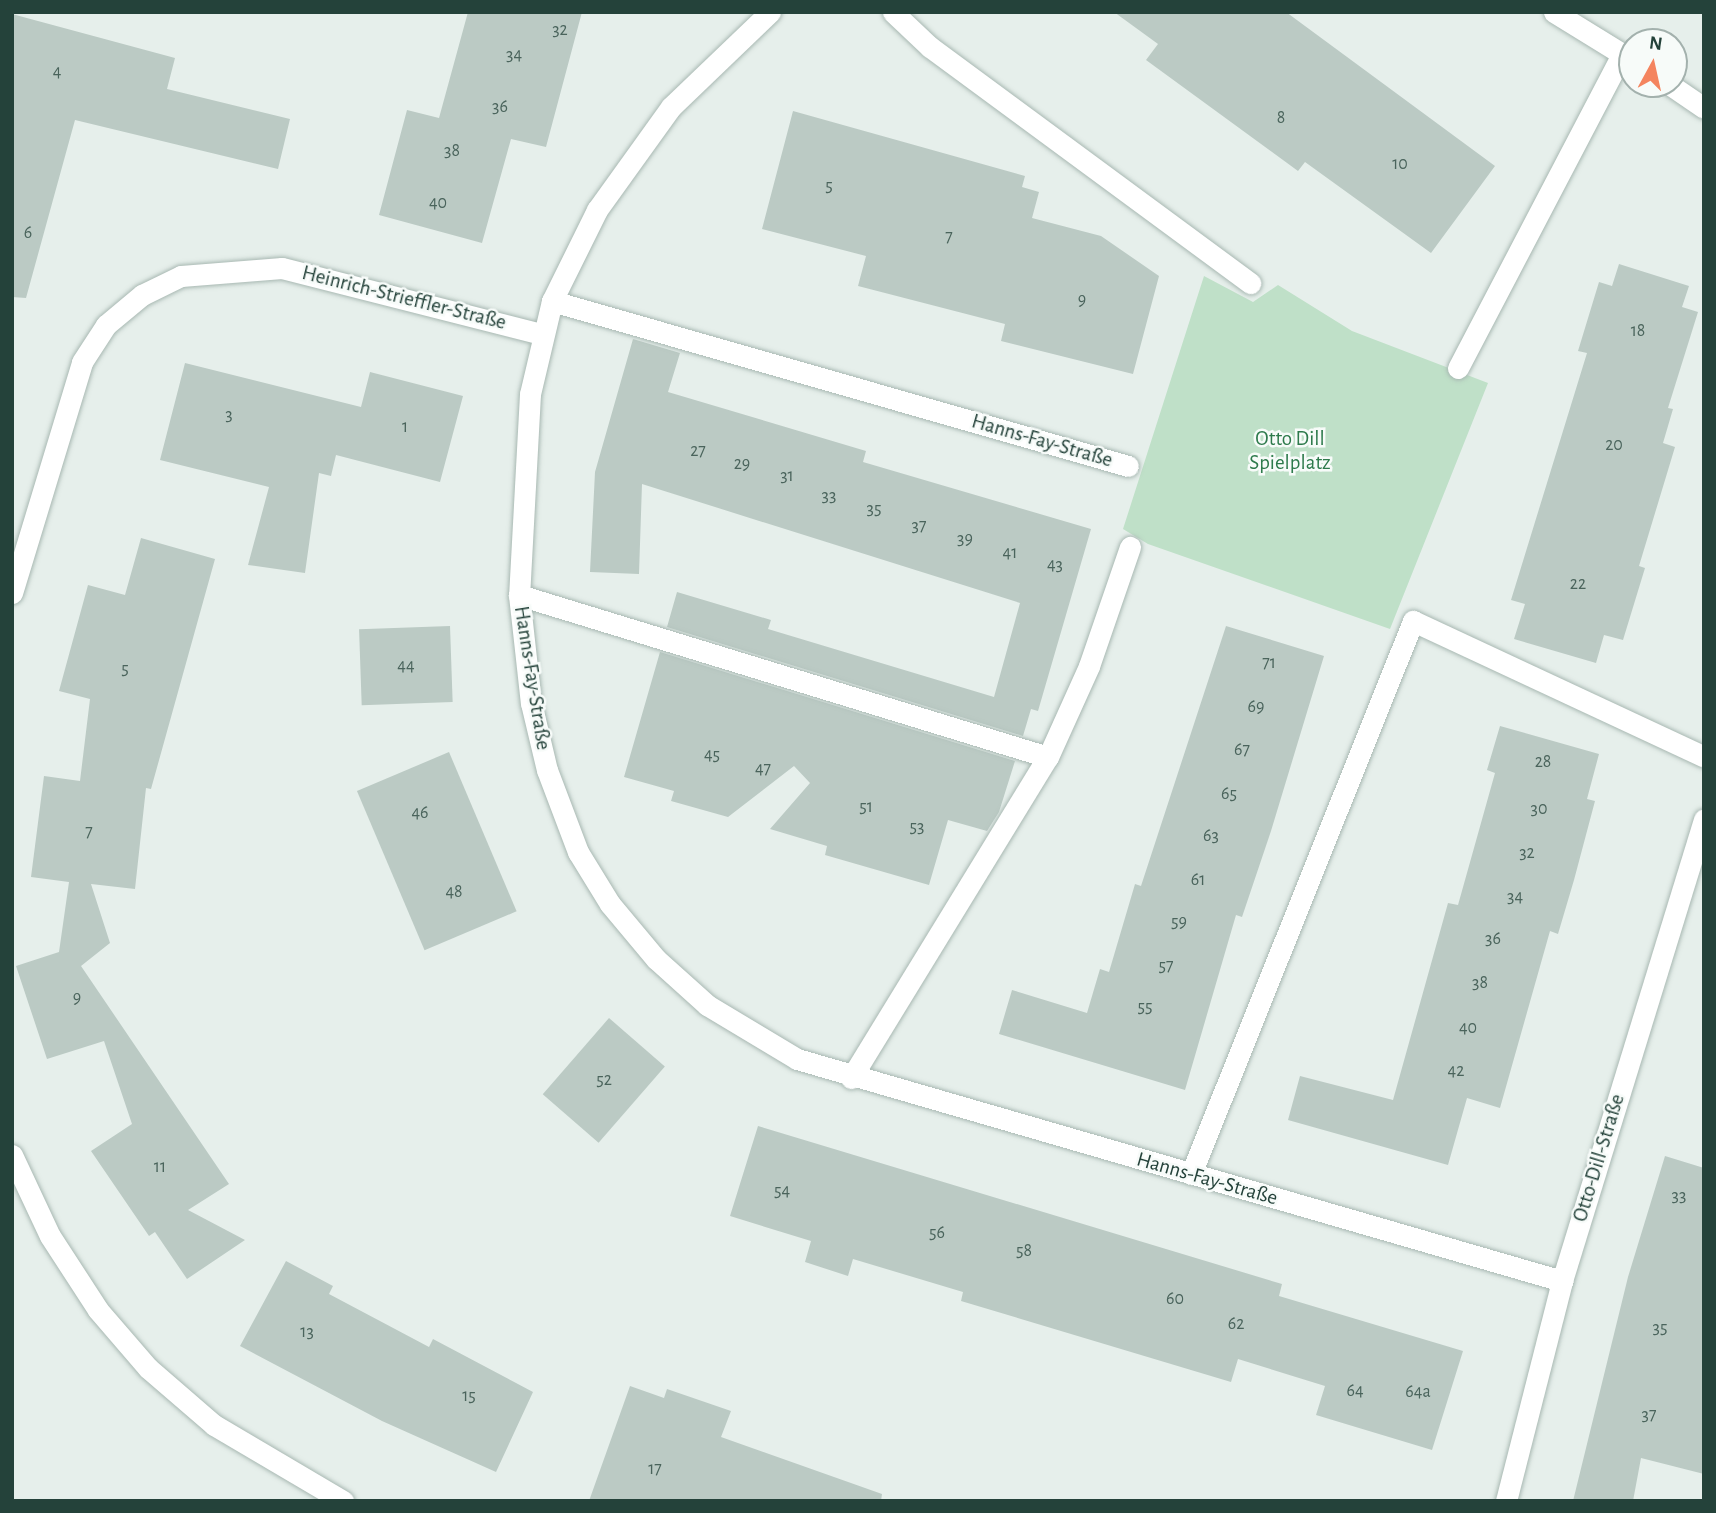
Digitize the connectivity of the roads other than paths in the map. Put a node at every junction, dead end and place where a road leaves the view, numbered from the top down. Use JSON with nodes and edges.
{"nodes":[{"id":1,"x":770,"y":12,"type":"edge"},
{"id":2,"x":893,"y":12,"type":"edge"},
{"id":3,"x":1554,"y":12,"type":"edge"},
{"id":4,"x":1618,"y":51,"type":"edge"},
{"id":5,"x":1618,"y":74,"type":"edge"},
{"id":6,"x":1688,"y":97,"type":"edge"},
{"id":7,"x":1704,"y":108,"type":"edge"},
{"id":8,"x":1250,"y":283,"type":"dead end"},
{"id":9,"x":552,"y":301,"type":"junction"},
{"id":10,"x":541,"y":334,"type":"junction"},
{"id":11,"x":1458,"y":368,"type":"dead end"},
{"id":12,"x":1128,"y":466,"type":"dead end"},
{"id":13,"x":1130,"y":547,"type":"dead end"},
{"id":14,"x":12,"y":593,"type":"edge"},
{"id":15,"x":519,"y":595,"type":"junction"},
{"id":16,"x":1048,"y":757,"type":"junction"},
{"id":17,"x":1704,"y":757,"type":"edge"},
{"id":18,"x":1704,"y":819,"type":"edge"},
{"id":19,"x":851,"y":1078,"type":"junction"},
{"id":20,"x":12,"y":1155,"type":"edge"},
{"id":21,"x":1191,"y":1174,"type":"junction"},
{"id":22,"x":1562,"y":1281,"type":"junction"},
{"id":23,"x":343,"y":1501,"type":"edge"},
{"id":24,"x":1506,"y":1501,"type":"edge"}],
"edges":[{"from":1,"to":9,"type":"street","name":"Hanns-Fay-Straße"},
{"from":2,"to":8,"type":"street"},
{"from":3,"to":4,"type":"street"},
{"from":5,"to":11,"type":"street"},
{"from":6,"to":7,"type":"street"},
{"from":9,"to":10,"type":"street","name":"Hanns-Fay-Straße"},
{"from":9,"to":12,"type":"street","name":"Hanns-Fay-Straße"},
{"from":10,"to":14,"type":"street","name":"Heinrich-Strieffler-Straße"},
{"from":10,"to":15,"type":"street","name":"Hanns-Fay-Straße"},
{"from":13,"to":16,"type":"street"},
{"from":15,"to":16,"type":"street","name":"Hanns-Fay-Straße"},
{"from":15,"to":19,"type":"street","name":"Hanns-Fay-Straße"},
{"from":16,"to":19,"type":"street"},
{"from":17,"to":21,"type":"street"},
{"from":18,"to":22,"type":"street","name":"Otto-Dill-Straße"},
{"from":19,"to":21,"type":"street","name":"Hanns-Fay-Straße"},
{"from":20,"to":23,"type":"street"},
{"from":21,"to":22,"type":"street","name":"Hanns-Fay-Straße"},
{"from":22,"to":24,"type":"street","name":"Otto-Dill-Straße"}]}
